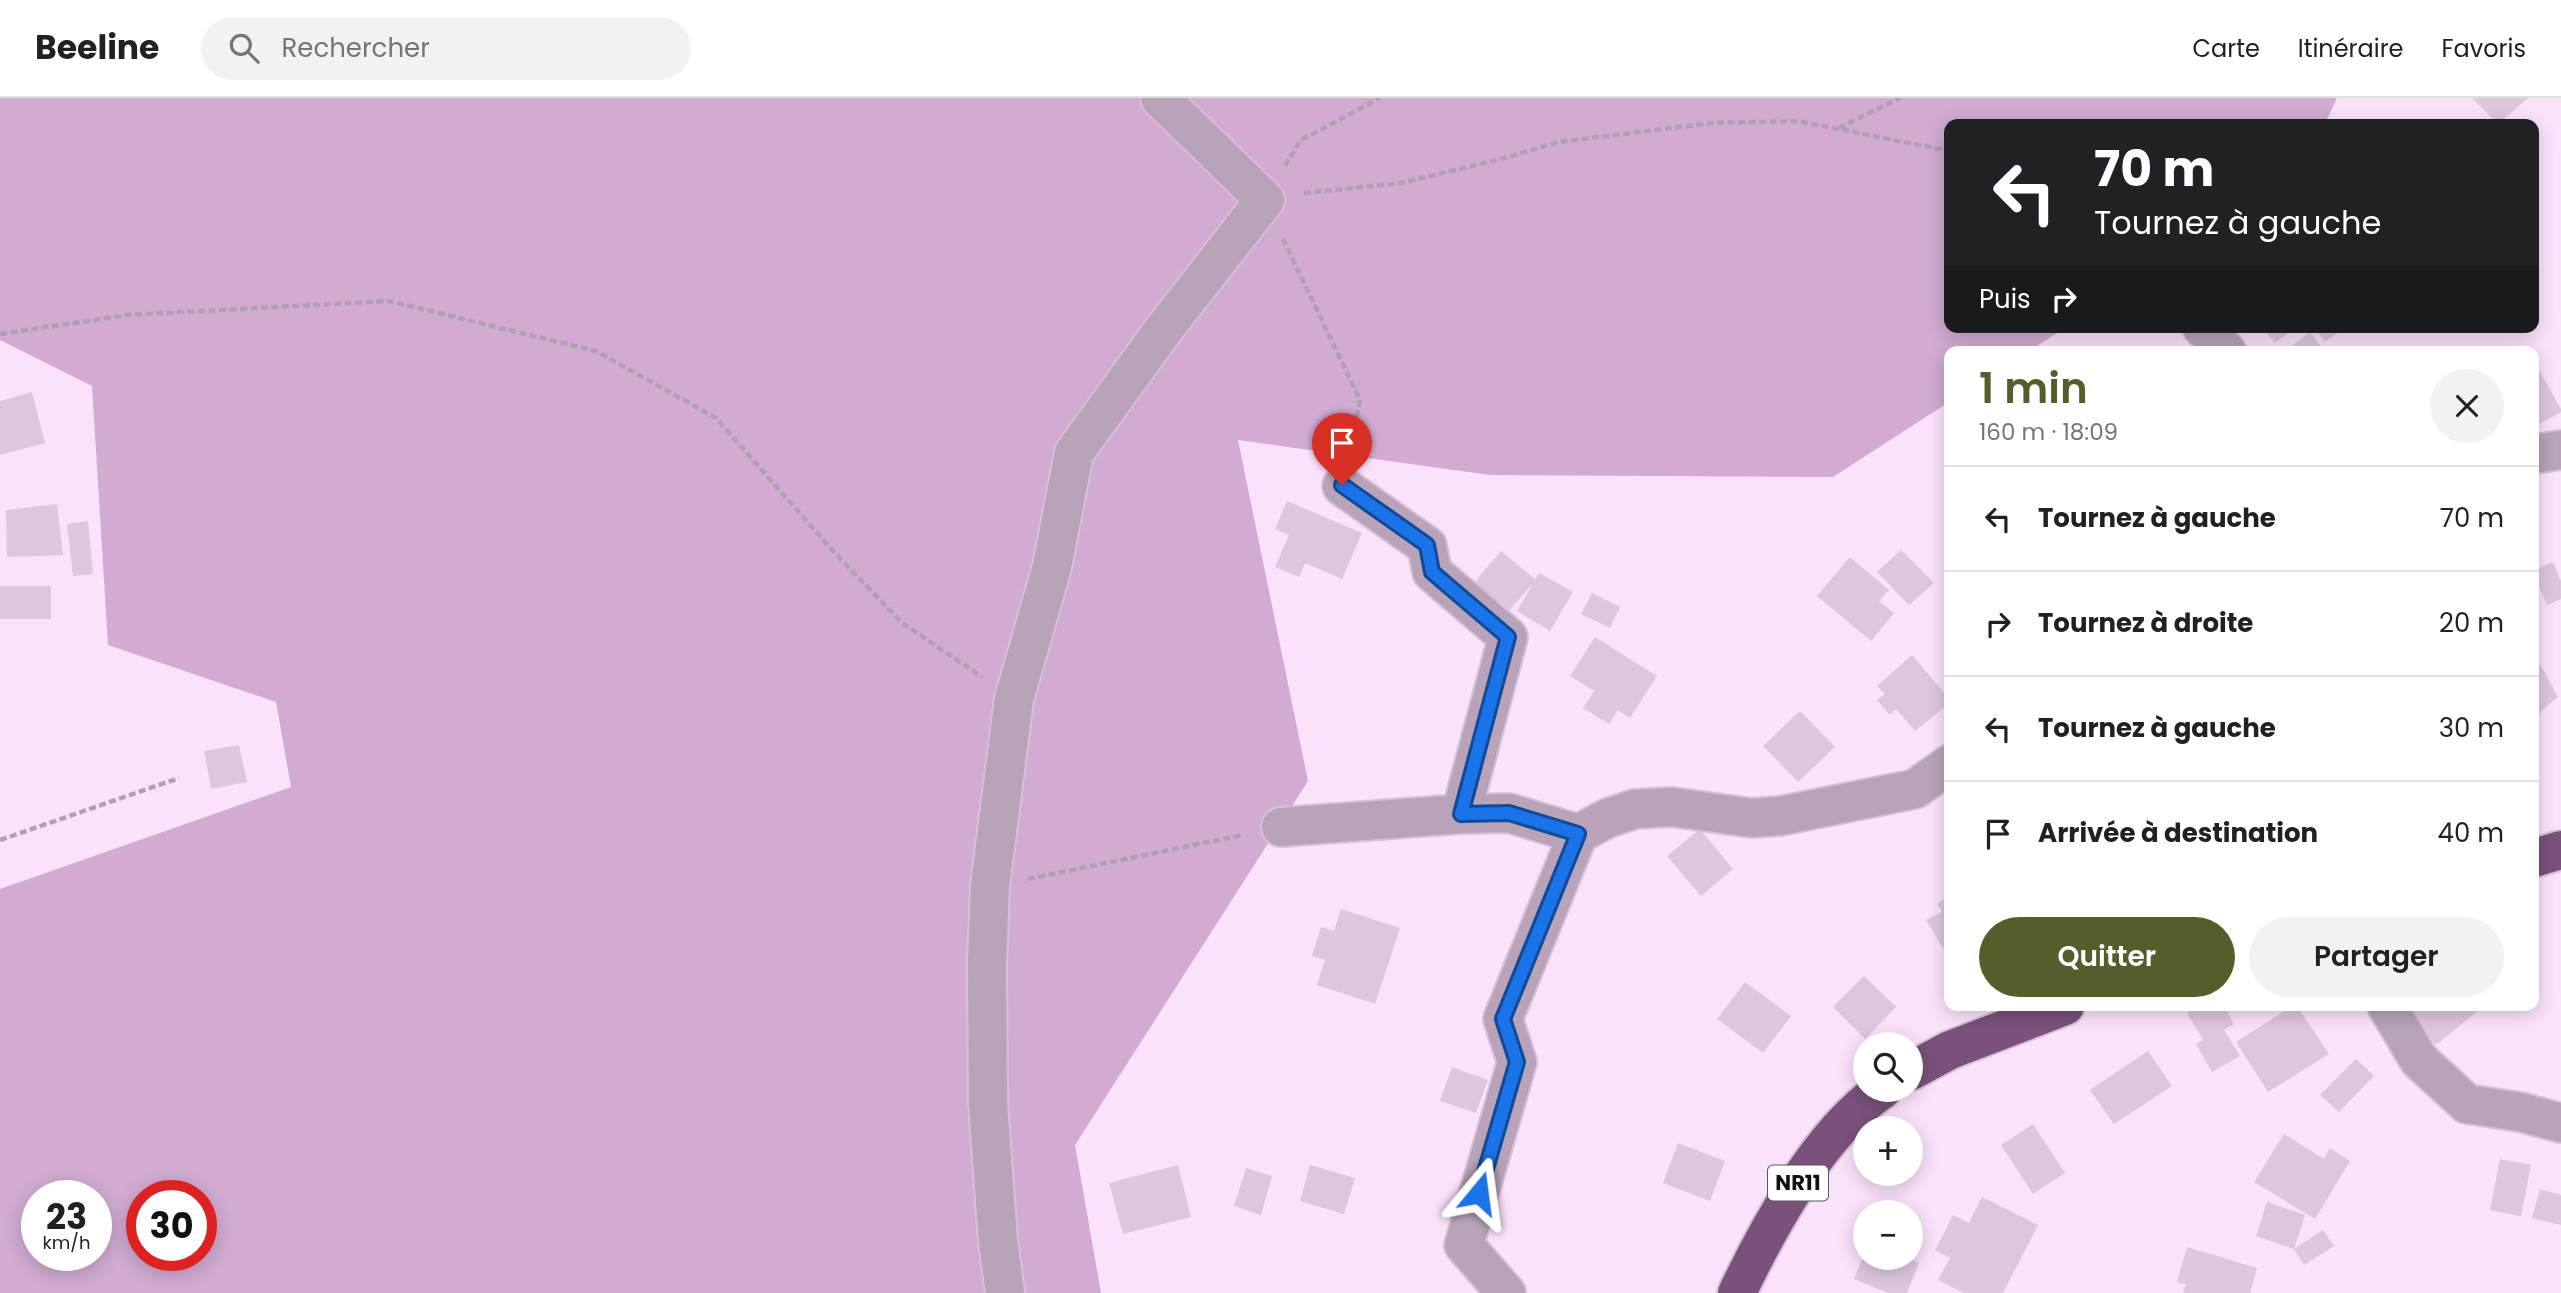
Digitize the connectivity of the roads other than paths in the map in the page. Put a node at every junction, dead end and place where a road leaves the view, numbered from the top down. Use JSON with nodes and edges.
{"nodes":[{"id":1,"x":1160,"y":98,"type":"edge"},
{"id":2,"x":2208,"y":333,"type":"edge"},
{"id":3,"x":2221,"y":346,"type":"edge"},
{"id":4,"x":2561,"y":450,"type":"edge"},
{"id":5,"x":2539,"y":453,"type":"edge"},
{"id":6,"x":1342,"y":485,"type":"road end"},
{"id":7,"x":1944,"y":768,"type":"edge"},
{"id":8,"x":1461,"y":814,"type":"junction"},
{"id":9,"x":1281,"y":827,"type":"road end"},
{"id":10,"x":1578,"y":834,"type":"junction"},
{"id":11,"x":2561,"y":850,"type":"edge"},
{"id":12,"x":2539,"y":857,"type":"edge"},
{"id":13,"x":2052,"y":1011,"type":"edge"},
{"id":14,"x":2390,"y":1011,"type":"edge"},
{"id":15,"x":1923,"y":1065,"type":"edge"},
{"id":16,"x":1868,"y":1102,"type":"edge"},
{"id":17,"x":2561,"y":1123,"type":"edge"},
{"id":18,"x":1005,"y":1293,"type":"edge"},
{"id":19,"x":1506,"y":1293,"type":"edge"},
{"id":20,"x":1737,"y":1293,"type":"edge"}],
"edges":[{"from":1,"to":18,"type":"street"},
{"from":2,"to":3,"type":"street"},
{"from":4,"to":5,"type":"street"},
{"from":6,"to":8,"type":"street"},
{"from":7,"to":10,"type":"street"},
{"from":8,"to":9,"type":"street"},
{"from":8,"to":10,"type":"street"},
{"from":10,"to":19,"type":"street"},
{"from":11,"to":12,"type":"highway"},
{"from":13,"to":15,"type":"highway"},
{"from":14,"to":17,"type":"street"},
{"from":16,"to":20,"type":"highway","number":"NR11"}]}
